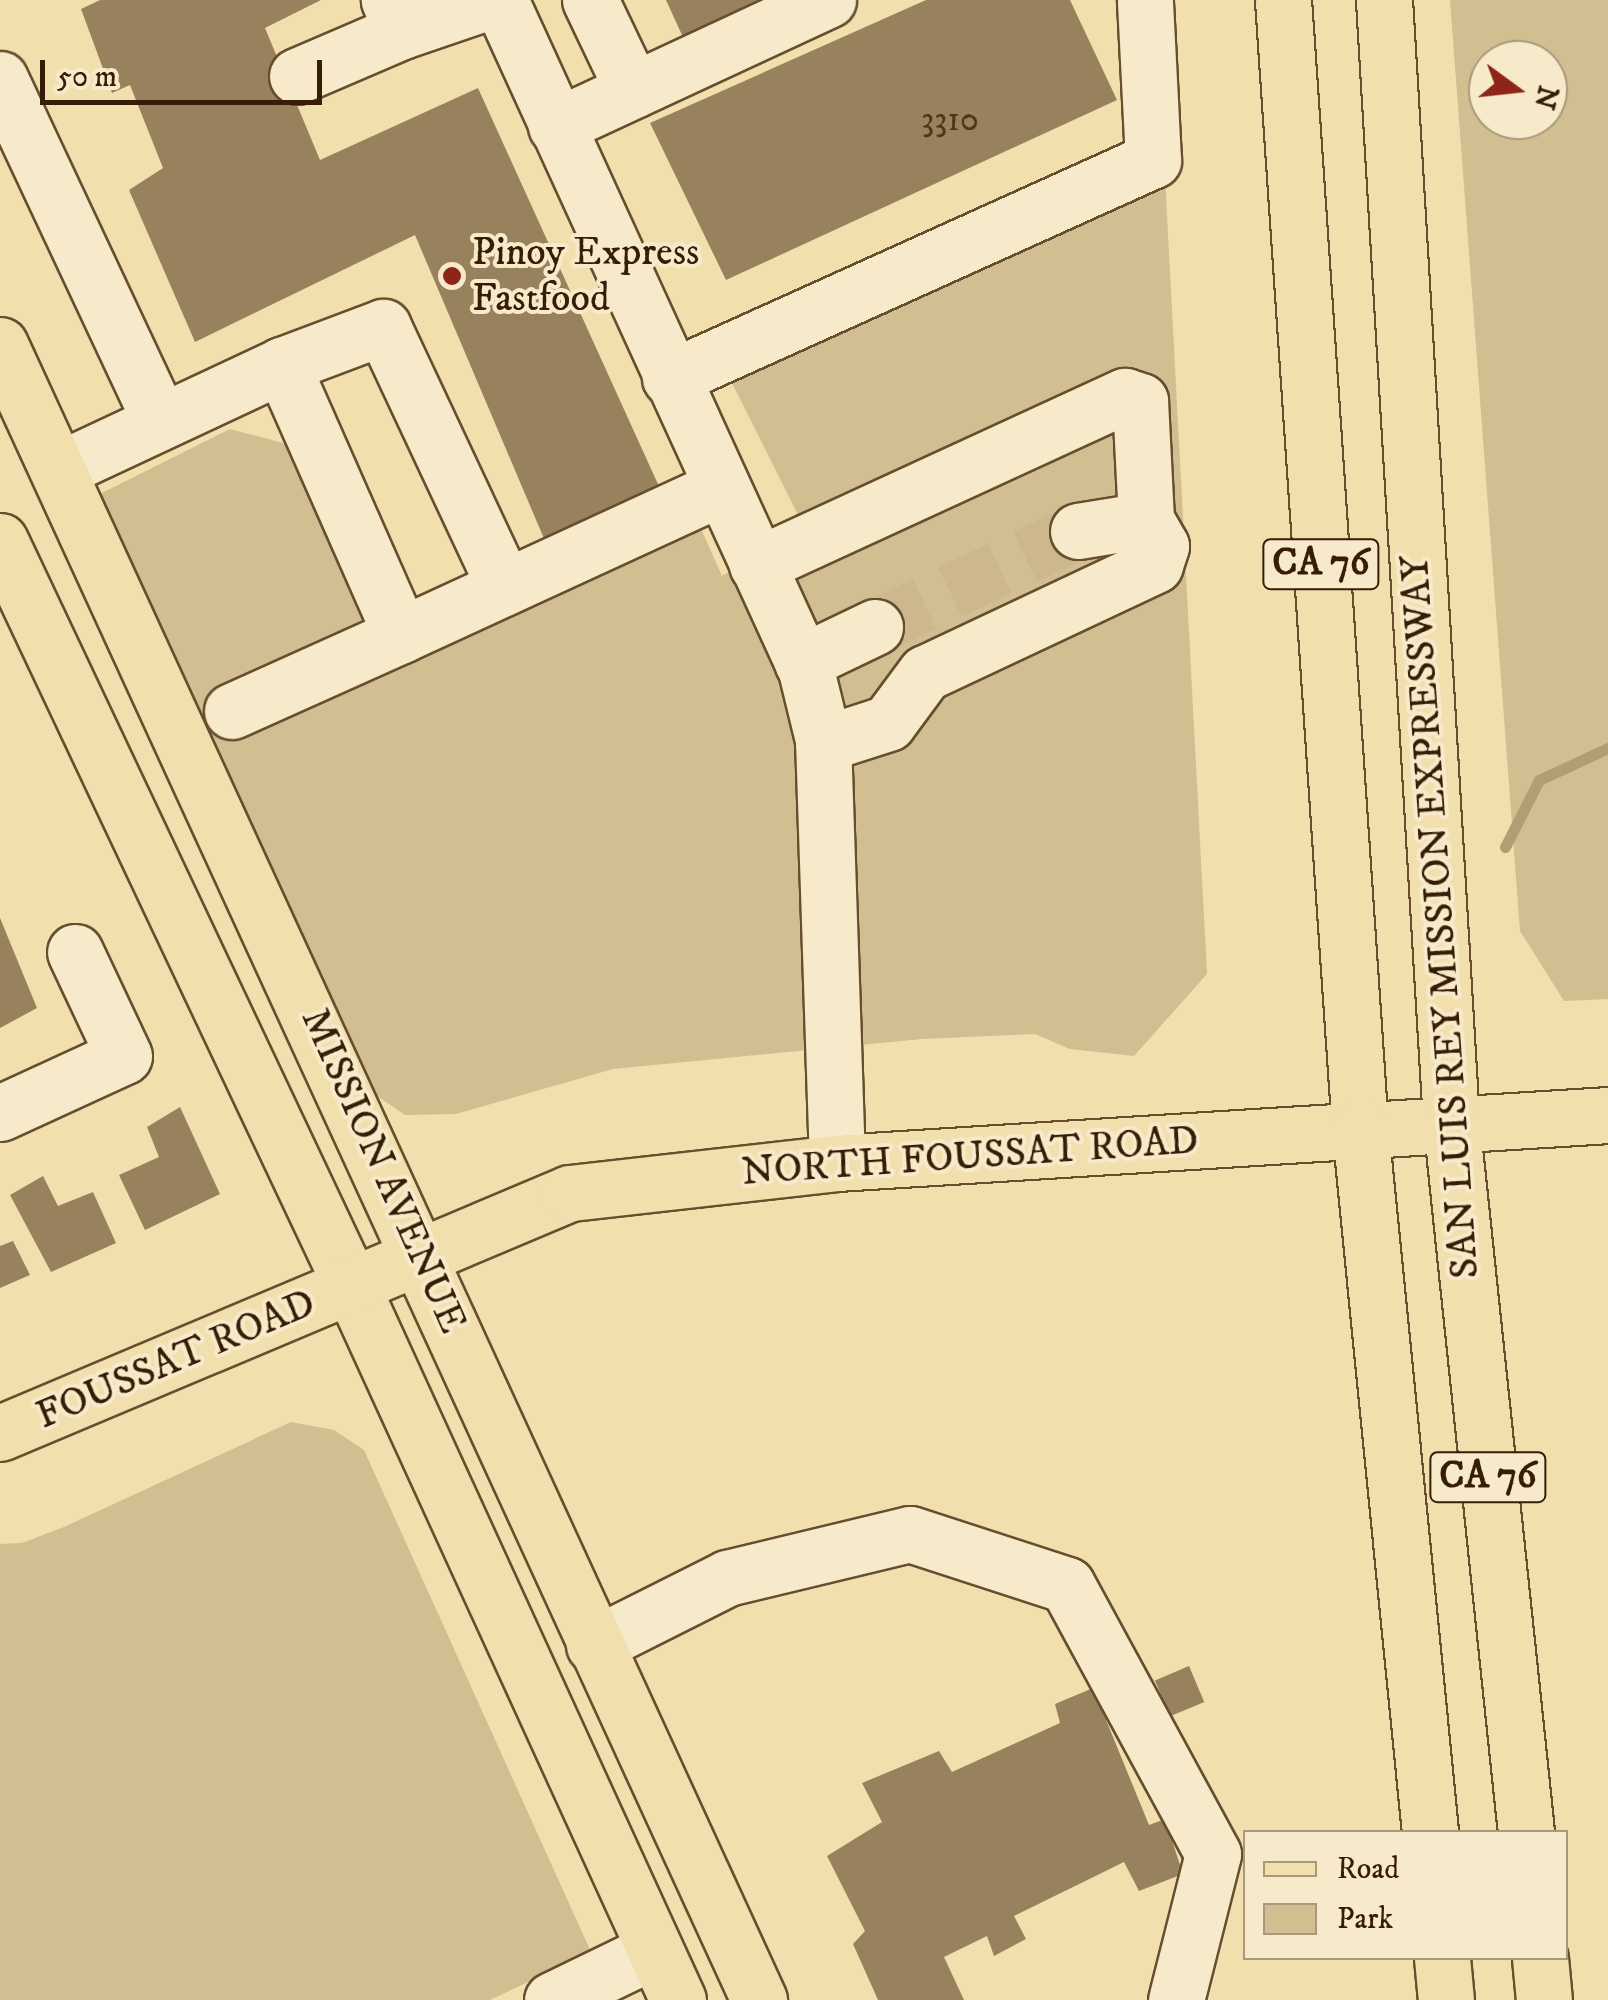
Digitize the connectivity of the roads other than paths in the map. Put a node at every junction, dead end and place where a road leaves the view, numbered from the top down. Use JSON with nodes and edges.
{"nodes":[{"id":1,"x":496,"y":0,"type":"edge"},
{"id":2,"x":590,"y":0,"type":"edge"},
{"id":3,"x":828,"y":0,"type":"edge"},
{"id":4,"x":1144,"y":0,"type":"edge"},
{"id":5,"x":1284,"y":0,"type":"edge"},
{"id":6,"x":1384,"y":0,"type":"edge"},
{"id":7,"x":395,"y":16,"type":"edge"},
{"id":8,"x":297,"y":76,"type":"dead end"},
{"id":9,"x":0,"y":80,"type":"edge"},
{"id":10,"x":633,"y":90,"type":"junction"},
{"id":11,"x":556,"y":126,"type":"junction"},
{"id":12,"x":0,"y":345,"type":"edge"},
{"id":13,"x":282,"y":365,"type":"junction"},
{"id":14,"x":670,"y":378,"type":"junction"},
{"id":15,"x":160,"y":422,"type":"junction"},
{"id":16,"x":58,"y":470,"type":"junction"},
{"id":17,"x":720,"y":488,"type":"junction"},
{"id":18,"x":1146,"y":520,"type":"junction"},
{"id":19,"x":1078,"y":531,"type":"tunnel mouth"},
{"id":20,"x":0,"y":542,"type":"edge"},
{"id":21,"x":757,"y":566,"type":"junction"},
{"id":22,"x":505,"y":587,"type":"junction"},
{"id":23,"x":875,"y":626,"type":"tunnel mouth"},
{"id":24,"x":401,"y":635,"type":"junction"},
{"id":25,"x":802,"y":662,"type":"junction"},
{"id":26,"x":232,"y":711,"type":"dead end"},
{"id":27,"x":823,"y":744,"type":"junction"},
{"id":28,"x":76,"y":952,"type":"dead end"},
{"id":29,"x":0,"y":1113,"type":"edge"},
{"id":30,"x":1608,"y":1116,"type":"edge"},
{"id":31,"x":1450,"y":1121,"type":"junction"},
{"id":32,"x":1360,"y":1129,"type":"junction"},
{"id":33,"x":837,"y":1164,"type":"junction"},
{"id":34,"x":422,"y":1255,"type":"junction"},
{"id":35,"x":352,"y":1287,"type":"junction"},
{"id":36,"x":0,"y":1433,"type":"edge"},
{"id":37,"x":594,"y":1645,"type":"junction"},
{"id":38,"x":1430,"y":1830,"type":"edge"},
{"id":39,"x":1526,"y":1830,"type":"edge"},
{"id":40,"x":654,"y":1950,"type":"junction"},
{"id":41,"x":1442,"y":1960,"type":"edge"},
{"id":42,"x":1540,"y":1960,"type":"edge"},
{"id":43,"x":552,"y":2000,"type":"edge"},
{"id":44,"x":678,"y":2000,"type":"edge"},
{"id":45,"x":759,"y":2000,"type":"edge"},
{"id":46,"x":1176,"y":2000,"type":"edge"},
{"id":47,"x":1446,"y":2000,"type":"edge"},
{"id":48,"x":1544,"y":2000,"type":"edge"}],
"edges":[{"from":1,"to":7,"type":"street"},
{"from":1,"to":11,"type":"street"},
{"from":2,"to":10,"type":"street"},
{"from":3,"to":10,"type":"street"},
{"from":4,"to":14,"type":"street"},
{"from":5,"to":32,"type":"main road","number":"CA 76"},
{"from":6,"to":31,"type":"main road","name":"SAN LUIS REY MISSION EXPRESSWAY","number":"CA 76"},
{"from":7,"to":8,"type":"street"},
{"from":9,"to":15,"type":"street"},
{"from":10,"to":11,"type":"street"},
{"from":11,"to":14,"type":"street"},
{"from":12,"to":16,"type":"main road","name":"MISSION AVENUE"},
{"from":13,"to":15,"type":"street"},
{"from":13,"to":22,"type":"street"},
{"from":13,"to":24,"type":"street"},
{"from":14,"to":17,"type":"street"},
{"from":15,"to":16,"type":"street"},
{"from":16,"to":34,"type":"main road","name":"MISSION AVENUE"},
{"from":17,"to":21,"type":"street"},
{"from":17,"to":22,"type":"street"},
{"from":18,"to":19,"type":"street"},
{"from":18,"to":21,"type":"street"},
{"from":18,"to":27,"type":"street"},
{"from":20,"to":35,"type":"main road","name":"MISSION AVENUE"},
{"from":21,"to":25,"type":"street"},
{"from":22,"to":24,"type":"street"},
{"from":23,"to":25,"type":"street"},
{"from":24,"to":26,"type":"street"},
{"from":25,"to":27,"type":"street"},
{"from":27,"to":33,"type":"street"},
{"from":28,"to":29,"type":"street"},
{"from":30,"to":31,"type":"main road","name":"NORTH FOUSSAT ROAD"},
{"from":31,"to":32,"type":"main road","name":"NORTH FOUSSAT ROAD"},
{"from":31,"to":39,"type":"main road","name":"SAN LUIS REY MISSION EXPRESSWAY","number":"CA 76"},
{"from":32,"to":33,"type":"main road","name":"NORTH FOUSSAT ROAD"},
{"from":32,"to":38,"type":"main road","number":"CA 76"},
{"from":33,"to":34,"type":"main road","name":"NORTH FOUSSAT ROAD"},
{"from":34,"to":35,"type":"main road","name":"NORTH FOUSSAT ROAD"},
{"from":34,"to":37,"type":"main road","name":"MISSION AVENUE"},
{"from":35,"to":36,"type":"main road","name":"FOUSSAT ROAD"},
{"from":35,"to":40,"type":"main road","name":"MISSION AVENUE"},
{"from":37,"to":45,"type":"main road","name":"MISSION AVENUE"},
{"from":37,"to":46,"type":"street"},
{"from":40,"to":43,"type":"street"},
{"from":40,"to":44,"type":"main road","name":"MISSION AVENUE"},
{"from":41,"to":47,"type":"main road"},
{"from":42,"to":48,"type":"main road"}]}
